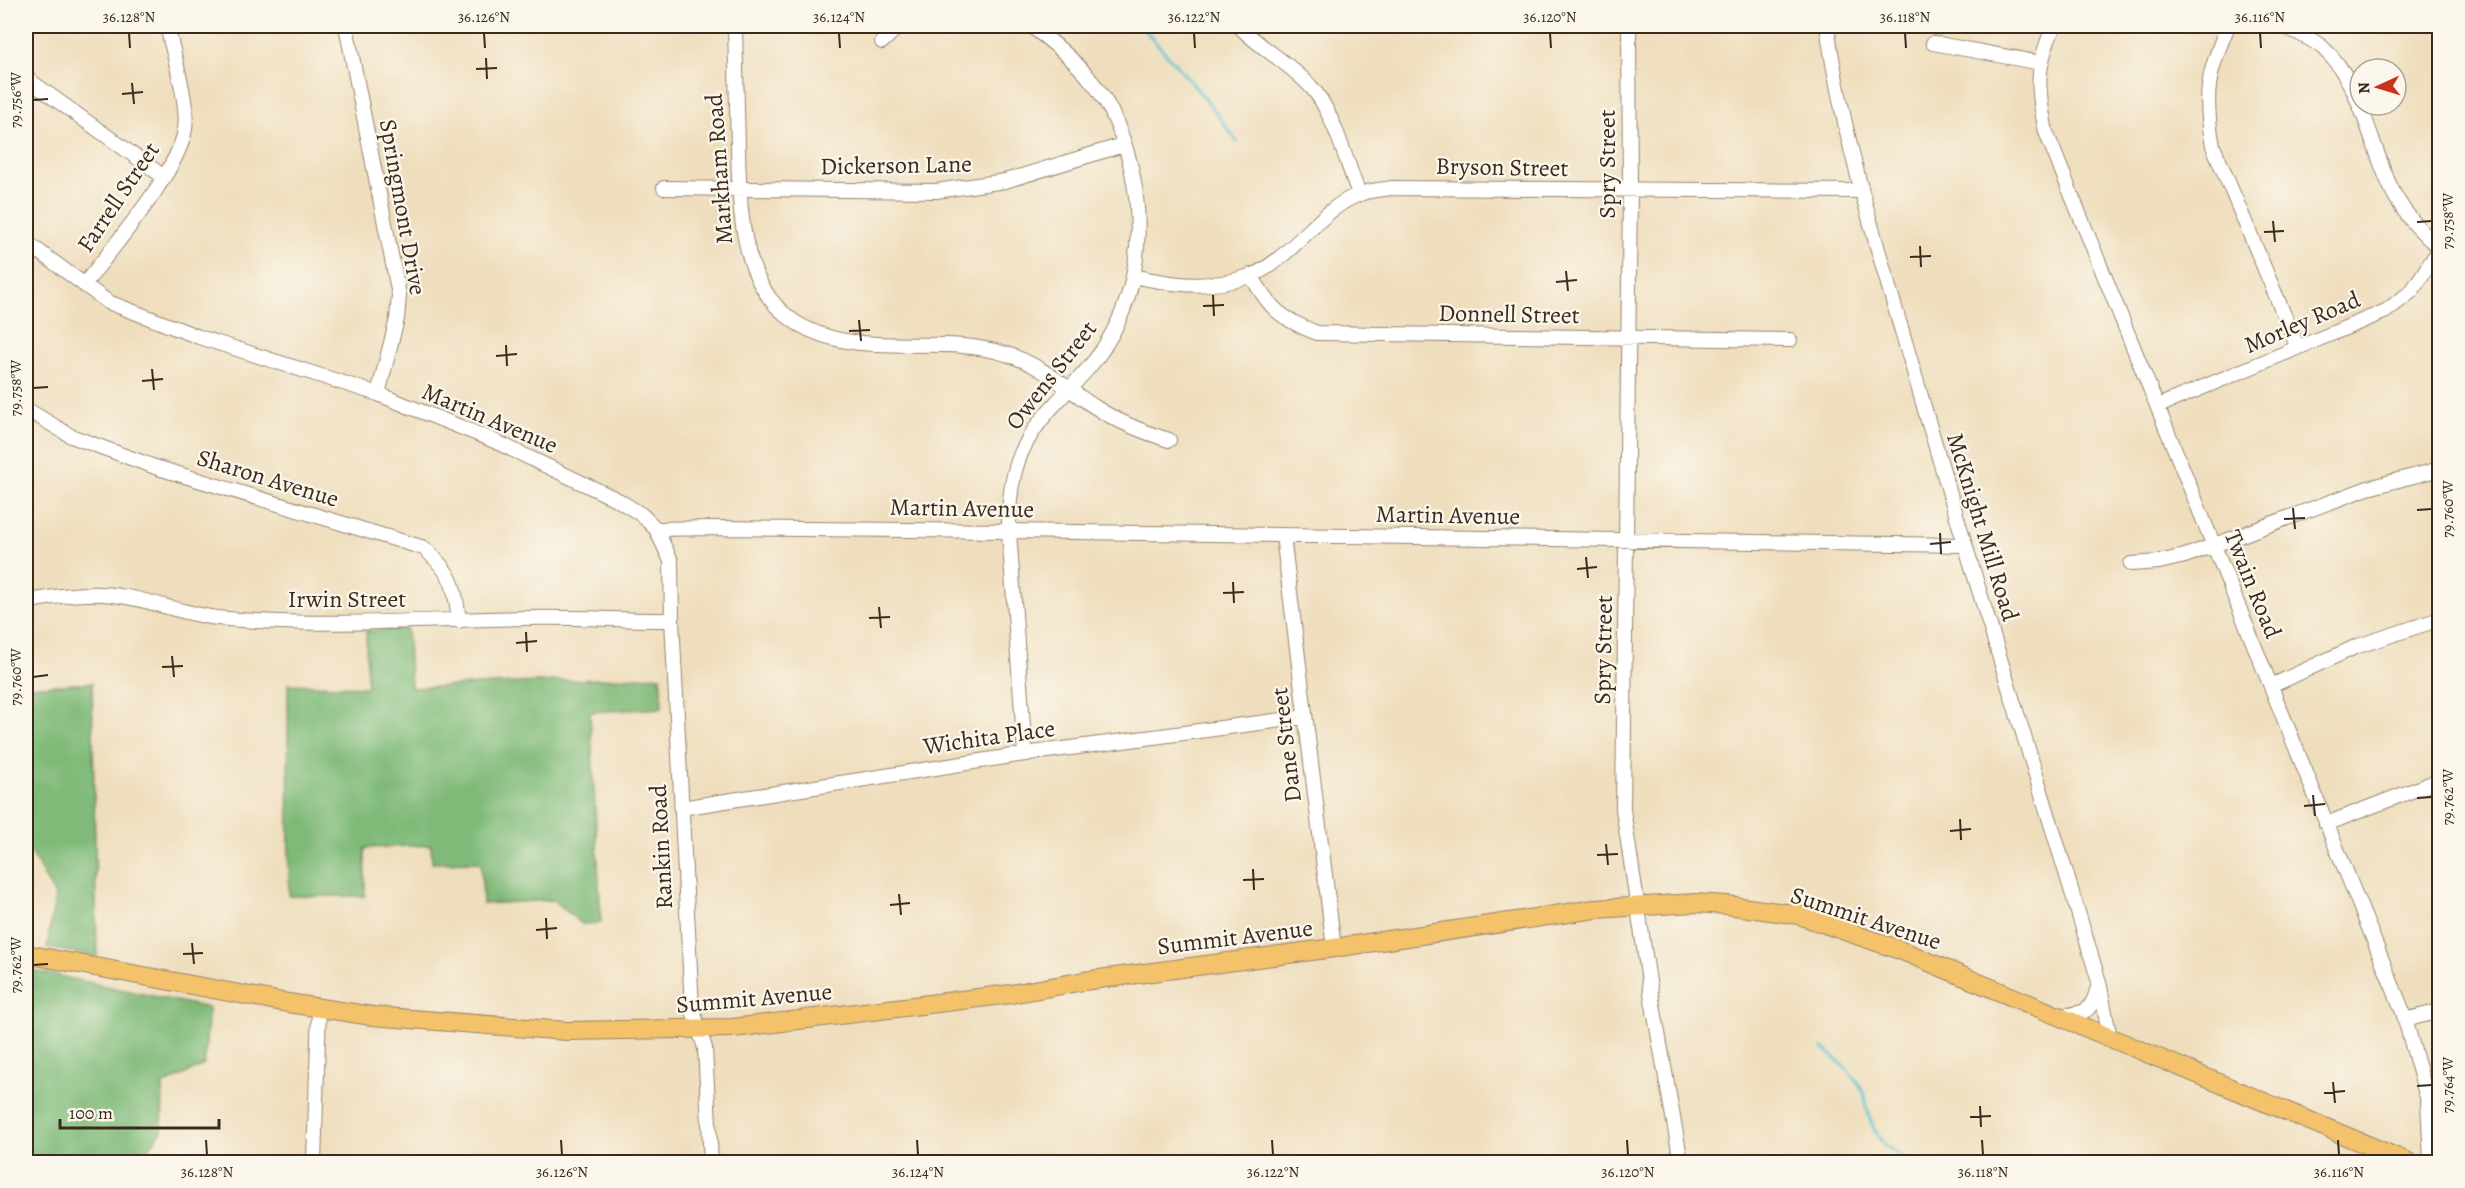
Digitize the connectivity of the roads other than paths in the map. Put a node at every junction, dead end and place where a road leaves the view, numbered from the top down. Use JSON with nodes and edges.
{"nodes":[{"id":1,"x":167,"y":26,"type":"edge"},
{"id":2,"x":346,"y":26,"type":"edge"},
{"id":3,"x":735,"y":26,"type":"edge"},
{"id":4,"x":899,"y":26,"type":"edge"},
{"id":5,"x":1031,"y":26,"type":"edge"},
{"id":6,"x":1239,"y":26,"type":"edge"},
{"id":7,"x":1629,"y":26,"type":"edge"},
{"id":8,"x":1827,"y":26,"type":"edge"},
{"id":9,"x":2054,"y":26,"type":"edge"},
{"id":10,"x":2228,"y":26,"type":"edge"},
{"id":11,"x":2283,"y":26,"type":"edge"},
{"id":12,"x":882,"y":42,"type":"dead end"},
{"id":13,"x":1934,"y":43,"type":"dead end"},
{"id":14,"x":2041,"y":63,"type":"junction"},
{"id":15,"x":26,"y":78,"type":"edge"},
{"id":16,"x":1123,"y":145,"type":"junction"},
{"id":17,"x":164,"y":177,"type":"junction"},
{"id":18,"x":664,"y":188,"type":"dead end"},
{"id":19,"x":739,"y":189,"type":"junction"},
{"id":20,"x":1630,"y":191,"type":"junction"},
{"id":21,"x":1861,"y":191,"type":"junction"},
{"id":22,"x":1359,"y":194,"type":"junction"},
{"id":23,"x":26,"y":242,"type":"edge"},
{"id":24,"x":2439,"y":248,"type":"edge"},
{"id":25,"x":1251,"y":275,"type":"junction"},
{"id":26,"x":1133,"y":276,"type":"junction"},
{"id":27,"x":84,"y":285,"type":"junction"},
{"id":28,"x":1628,"y":339,"type":"junction"},
{"id":29,"x":1790,"y":340,"type":"dead end"},
{"id":30,"x":2298,"y":348,"type":"junction"},
{"id":31,"x":1070,"y":389,"type":"junction"},
{"id":32,"x":378,"y":394,"type":"junction"},
{"id":33,"x":2158,"y":406,"type":"junction"},
{"id":34,"x":26,"y":409,"type":"edge"},
{"id":35,"x":1169,"y":440,"type":"dead end"},
{"id":36,"x":2439,"y":469,"type":"edge"},
{"id":37,"x":656,"y":530,"type":"junction"},
{"id":38,"x":1010,"y":531,"type":"junction"},
{"id":39,"x":1283,"y":536,"type":"junction"},
{"id":40,"x":1626,"y":541,"type":"junction"},
{"id":41,"x":1965,"y":545,"type":"junction"},
{"id":42,"x":2213,"y":546,"type":"junction"},
{"id":43,"x":2131,"y":564,"type":"dead end"},
{"id":44,"x":26,"y":602,"type":"edge"},
{"id":45,"x":2439,"y":619,"type":"edge"},
{"id":46,"x":672,"y":620,"type":"junction"},
{"id":47,"x":459,"y":621,"type":"junction"},
{"id":48,"x":2271,"y":686,"type":"junction"},
{"id":49,"x":1305,"y":717,"type":"junction"},
{"id":50,"x":1025,"y":754,"type":"junction"},
{"id":51,"x":2439,"y":780,"type":"edge"},
{"id":52,"x":681,"y":808,"type":"junction"},
{"id":53,"x":2326,"y":824,"type":"junction"},
{"id":54,"x":1636,"y":905,"type":"junction"},
{"id":55,"x":1334,"y":948,"type":"junction"},
{"id":56,"x":26,"y":954,"type":"edge"},
{"id":57,"x":2099,"y":982,"type":"junction"},
{"id":58,"x":319,"y":1009,"type":"junction"},
{"id":59,"x":2439,"y":1011,"type":"edge"},
{"id":60,"x":2058,"y":1017,"type":"junction"},
{"id":61,"x":2405,"y":1020,"type":"junction"},
{"id":62,"x":701,"y":1030,"type":"junction"},
{"id":63,"x":2110,"y":1038,"type":"junction"},
{"id":64,"x":314,"y":1162,"type":"edge"},
{"id":65,"x":711,"y":1162,"type":"edge"},
{"id":66,"x":1681,"y":1162,"type":"edge"},
{"id":67,"x":2408,"y":1162,"type":"edge"},
{"id":68,"x":2431,"y":1162,"type":"edge"}],
"edges":[{"from":1,"to":17,"type":"street","name":"Farrell Street"},
{"from":2,"to":32,"type":"street","name":"Springmont Drive"},
{"from":3,"to":19,"type":"street","name":"Markham Road"},
{"from":4,"to":12,"type":"street"},
{"from":5,"to":16,"type":"street","name":"Owens Street"},
{"from":6,"to":22,"type":"street"},
{"from":7,"to":20,"type":"street","name":"Spry Street"},
{"from":8,"to":21,"type":"street","name":"McKnight Mill Road"},
{"from":9,"to":14,"type":"street","name":"Twain Road"},
{"from":10,"to":30,"type":"street"},
{"from":11,"to":24,"type":"street"},
{"from":13,"to":14,"type":"street"},
{"from":14,"to":33,"type":"street","name":"Twain Road"},
{"from":15,"to":17,"type":"street"},
{"from":16,"to":19,"type":"street","name":"Dickerson Lane"},
{"from":16,"to":26,"type":"street","name":"Owens Street"},
{"from":17,"to":27,"type":"street","name":"Farrell Street"},
{"from":18,"to":19,"type":"street","name":"Dickerson Lane"},
{"from":19,"to":31,"type":"street","name":"Markham Road"},
{"from":20,"to":21,"type":"street","name":"Bryson Street"},
{"from":20,"to":22,"type":"street","name":"Bryson Street"},
{"from":20,"to":28,"type":"street","name":"Spry Street"},
{"from":21,"to":41,"type":"street","name":"McKnight Mill Road"},
{"from":22,"to":25,"type":"street"},
{"from":23,"to":27,"type":"street","name":"Martin Avenue"},
{"from":24,"to":30,"type":"street","name":"Morley Road"},
{"from":25,"to":26,"type":"street"},
{"from":25,"to":28,"type":"street","name":"Donnell Street"},
{"from":26,"to":31,"type":"street","name":"Owens Street"},
{"from":27,"to":32,"type":"street","name":"Martin Avenue"},
{"from":28,"to":29,"type":"street","name":"Donnell Street"},
{"from":28,"to":40,"type":"street","name":"Spry Street"},
{"from":30,"to":33,"type":"street","name":"Morley Road"},
{"from":31,"to":35,"type":"street","name":"Markham Road"},
{"from":31,"to":38,"type":"street","name":"Owens Street"},
{"from":32,"to":37,"type":"street","name":"Martin Avenue"},
{"from":33,"to":42,"type":"street","name":"Twain Road"},
{"from":34,"to":47,"type":"street","name":"Sharon Avenue"},
{"from":36,"to":42,"type":"street"},
{"from":37,"to":38,"type":"street","name":"Martin Avenue"},
{"from":37,"to":46,"type":"street","name":"Rankin Road"},
{"from":38,"to":39,"type":"street","name":"Martin Avenue"},
{"from":38,"to":50,"type":"street","name":"Owens Street"},
{"from":39,"to":40,"type":"street","name":"Martin Avenue"},
{"from":39,"to":49,"type":"street","name":"Dane Street"},
{"from":40,"to":41,"type":"street","name":"Martin Avenue"},
{"from":40,"to":54,"type":"street","name":"Spry Street"},
{"from":41,"to":57,"type":"street","name":"McKnight Mill Road"},
{"from":42,"to":43,"type":"street"},
{"from":42,"to":48,"type":"street","name":"Twain Road"},
{"from":44,"to":47,"type":"street","name":"Irwin Street"},
{"from":45,"to":48,"type":"street"},
{"from":46,"to":47,"type":"street","name":"Irwin Street"},
{"from":46,"to":52,"type":"street","name":"Rankin Road"},
{"from":48,"to":53,"type":"street","name":"Twain Road"},
{"from":49,"to":50,"type":"street","name":"Wichita Place"},
{"from":49,"to":55,"type":"street","name":"Dane Street"},
{"from":50,"to":52,"type":"street","name":"Wichita Place"},
{"from":51,"to":53,"type":"street"},
{"from":52,"to":62,"type":"street","name":"Rankin Road"},
{"from":53,"to":61,"type":"street","name":"Twain Road"},
{"from":54,"to":55,"type":"main road","name":"Summit Avenue"},
{"from":54,"to":60,"type":"main road","name":"Summit Avenue"},
{"from":54,"to":66,"type":"street","name":"Spry Street"},
{"from":55,"to":62,"type":"main road","name":"Summit Avenue"},
{"from":56,"to":58,"type":"main road","name":"Summit Avenue"},
{"from":57,"to":60,"type":"street"},
{"from":57,"to":63,"type":"street","name":"McKnight Mill Road"},
{"from":58,"to":62,"type":"main road","name":"Summit Avenue"},
{"from":58,"to":64,"type":"street"},
{"from":59,"to":61,"type":"street"},
{"from":60,"to":63,"type":"main road","name":"Summit Avenue"},
{"from":61,"to":68,"type":"street","name":"Twain Road"},
{"from":62,"to":65,"type":"street","name":"Rankin Road"},
{"from":63,"to":67,"type":"main road","name":"Summit Avenue"}]}
